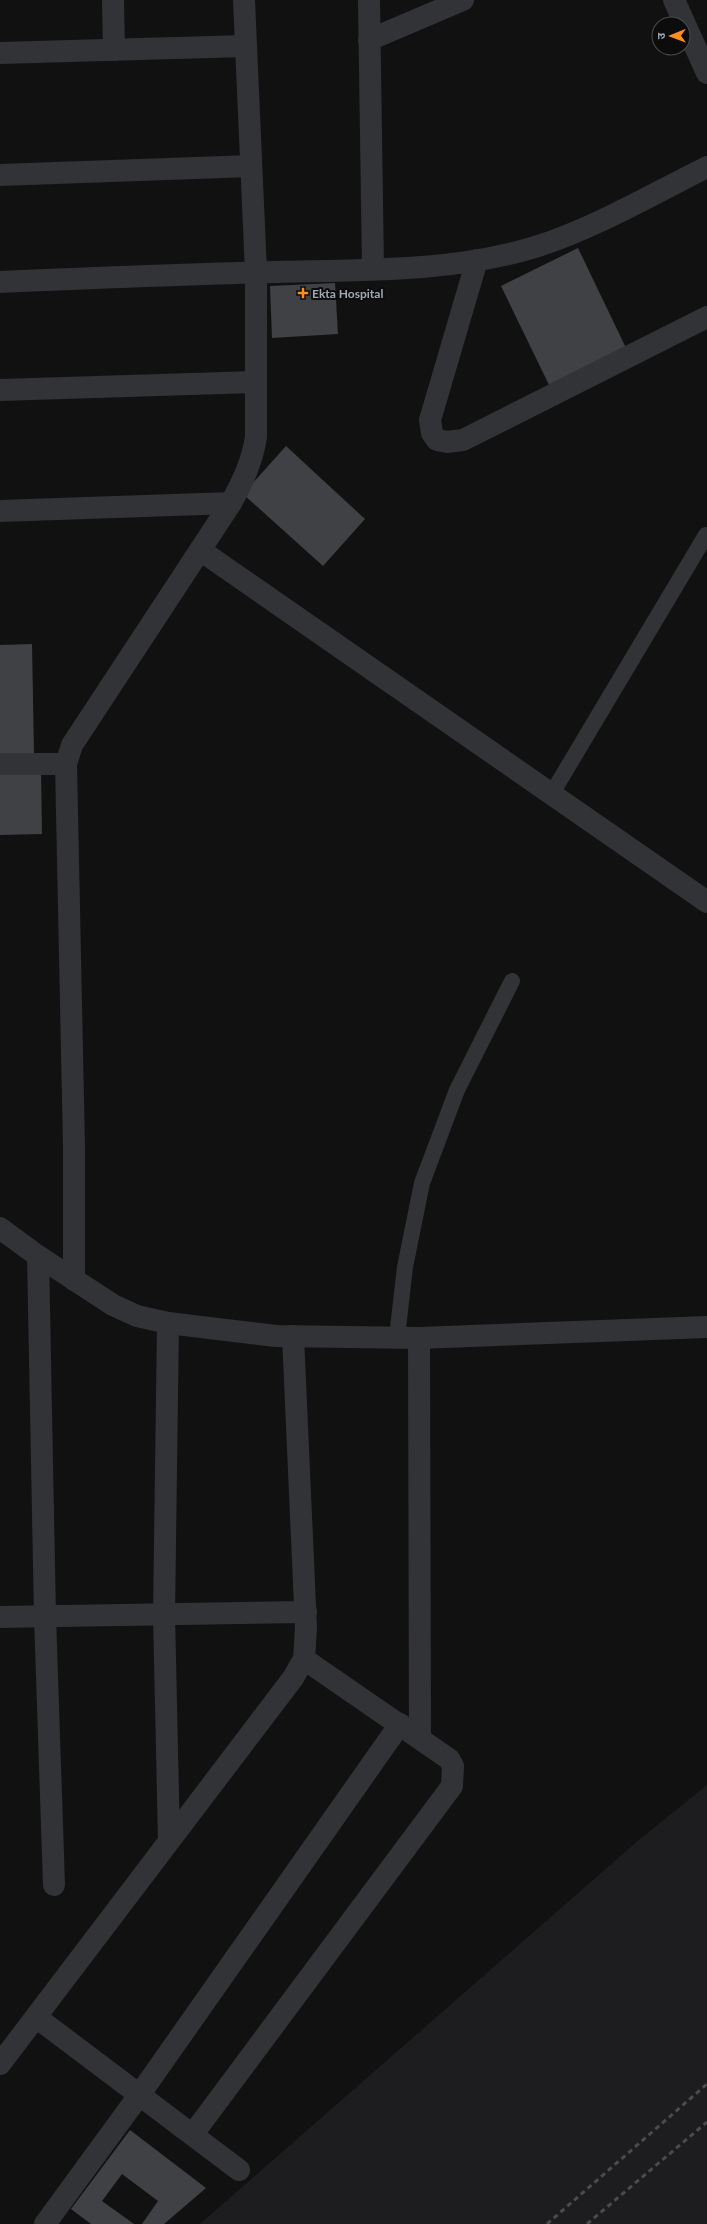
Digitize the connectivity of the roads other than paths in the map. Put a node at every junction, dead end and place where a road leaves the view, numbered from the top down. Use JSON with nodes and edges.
{"nodes":[{"id":1,"x":113,"y":0,"type":"edge"},
{"id":2,"x":244,"y":0,"type":"edge"},
{"id":3,"x":369,"y":0,"type":"edge"},
{"id":4,"x":463,"y":0,"type":"edge"},
{"id":5,"x":674,"y":0,"type":"edge"},
{"id":6,"x":369,"y":40,"type":"junction"},
{"id":7,"x":245,"y":46,"type":"junction"},
{"id":8,"x":114,"y":50,"type":"junction"},
{"id":9,"x":0,"y":53,"type":"edge"},
{"id":10,"x":707,"y":73,"type":"edge"},
{"id":11,"x":251,"y":166,"type":"junction"},
{"id":12,"x":707,"y":168,"type":"edge"},
{"id":13,"x":0,"y":175,"type":"edge"},
{"id":14,"x":477,"y":260,"type":"junction"},
{"id":15,"x":373,"y":269,"type":"junction"},
{"id":16,"x":256,"y":272,"type":"junction"},
{"id":17,"x":0,"y":282,"type":"edge"},
{"id":18,"x":707,"y":317,"type":"edge"},
{"id":19,"x":255,"y":382,"type":"junction"},
{"id":20,"x":0,"y":390,"type":"edge"},
{"id":21,"x":231,"y":503,"type":"junction"},
{"id":22,"x":0,"y":511,"type":"edge"},
{"id":23,"x":706,"y":535,"type":"dead end"},
{"id":24,"x":200,"y":550,"type":"junction"},
{"id":25,"x":0,"y":764,"type":"edge"},
{"id":26,"x":66,"y":764,"type":"junction"},
{"id":27,"x":551,"y":796,"type":"junction"},
{"id":28,"x":707,"y":902,"type":"edge"},
{"id":29,"x":512,"y":981,"type":"dead end"},
{"id":30,"x":0,"y":1228,"type":"edge"},
{"id":31,"x":38,"y":1256,"type":"junction"},
{"id":32,"x":74,"y":1280,"type":"junction"},
{"id":33,"x":168,"y":1323,"type":"junction"},
{"id":34,"x":707,"y":1327,"type":"edge"},
{"id":35,"x":293,"y":1336,"type":"junction"},
{"id":36,"x":397,"y":1337,"type":"junction"},
{"id":37,"x":419,"y":1338,"type":"junction"},
{"id":38,"x":306,"y":1612,"type":"junction"},
{"id":39,"x":164,"y":1615,"type":"junction"},
{"id":40,"x":45,"y":1616,"type":"junction"},
{"id":41,"x":0,"y":1617,"type":"edge"},
{"id":42,"x":304,"y":1659,"type":"junction"},
{"id":43,"x":400,"y":1724,"type":"junction"},
{"id":44,"x":420,"y":1738,"type":"junction"},
{"id":45,"x":169,"y":1841,"type":"junction"},
{"id":46,"x":54,"y":1885,"type":"dead end"},
{"id":47,"x":36,"y":2017,"type":"junction"},
{"id":48,"x":0,"y":2064,"type":"edge"},
{"id":49,"x":140,"y":2094,"type":"junction"},
{"id":50,"x":193,"y":2134,"type":"junction"},
{"id":51,"x":239,"y":2170,"type":"dead end"},
{"id":52,"x":45,"y":2224,"type":"edge"}],
"edges":[{"from":1,"to":8,"type":"street"},
{"from":2,"to":7,"type":"street"},
{"from":3,"to":6,"type":"street"},
{"from":4,"to":6,"type":"street"},
{"from":5,"to":10,"type":"street"},
{"from":6,"to":15,"type":"street"},
{"from":7,"to":8,"type":"street"},
{"from":7,"to":11,"type":"street"},
{"from":8,"to":9,"type":"street"},
{"from":11,"to":13,"type":"street"},
{"from":11,"to":16,"type":"street"},
{"from":12,"to":14,"type":"street"},
{"from":14,"to":15,"type":"street"},
{"from":14,"to":18,"type":"street"},
{"from":15,"to":16,"type":"street"},
{"from":16,"to":17,"type":"street"},
{"from":16,"to":19,"type":"street"},
{"from":19,"to":20,"type":"street"},
{"from":19,"to":21,"type":"street"},
{"from":21,"to":22,"type":"street"},
{"from":21,"to":24,"type":"street"},
{"from":23,"to":27,"type":"lane"},
{"from":24,"to":26,"type":"street"},
{"from":24,"to":27,"type":"street"},
{"from":25,"to":26,"type":"street"},
{"from":26,"to":32,"type":"street"},
{"from":27,"to":28,"type":"street"},
{"from":29,"to":36,"type":"lane"},
{"from":30,"to":31,"type":"street"},
{"from":31,"to":32,"type":"street"},
{"from":31,"to":40,"type":"street"},
{"from":32,"to":33,"type":"street"},
{"from":33,"to":35,"type":"street"},
{"from":33,"to":39,"type":"street"},
{"from":34,"to":37,"type":"street"},
{"from":35,"to":36,"type":"street"},
{"from":35,"to":38,"type":"street"},
{"from":36,"to":37,"type":"street"},
{"from":37,"to":44,"type":"street"},
{"from":38,"to":39,"type":"street"},
{"from":38,"to":42,"type":"street"},
{"from":39,"to":40,"type":"street"},
{"from":39,"to":45,"type":"street"},
{"from":40,"to":41,"type":"street"},
{"from":40,"to":46,"type":"street"},
{"from":42,"to":43,"type":"street"},
{"from":42,"to":45,"type":"street"},
{"from":43,"to":44,"type":"street"},
{"from":43,"to":49,"type":"street"},
{"from":44,"to":50,"type":"street"},
{"from":45,"to":47,"type":"street"},
{"from":47,"to":48,"type":"street"},
{"from":47,"to":49,"type":"street"},
{"from":49,"to":50,"type":"street"},
{"from":49,"to":52,"type":"street"},
{"from":50,"to":51,"type":"street"}]}
